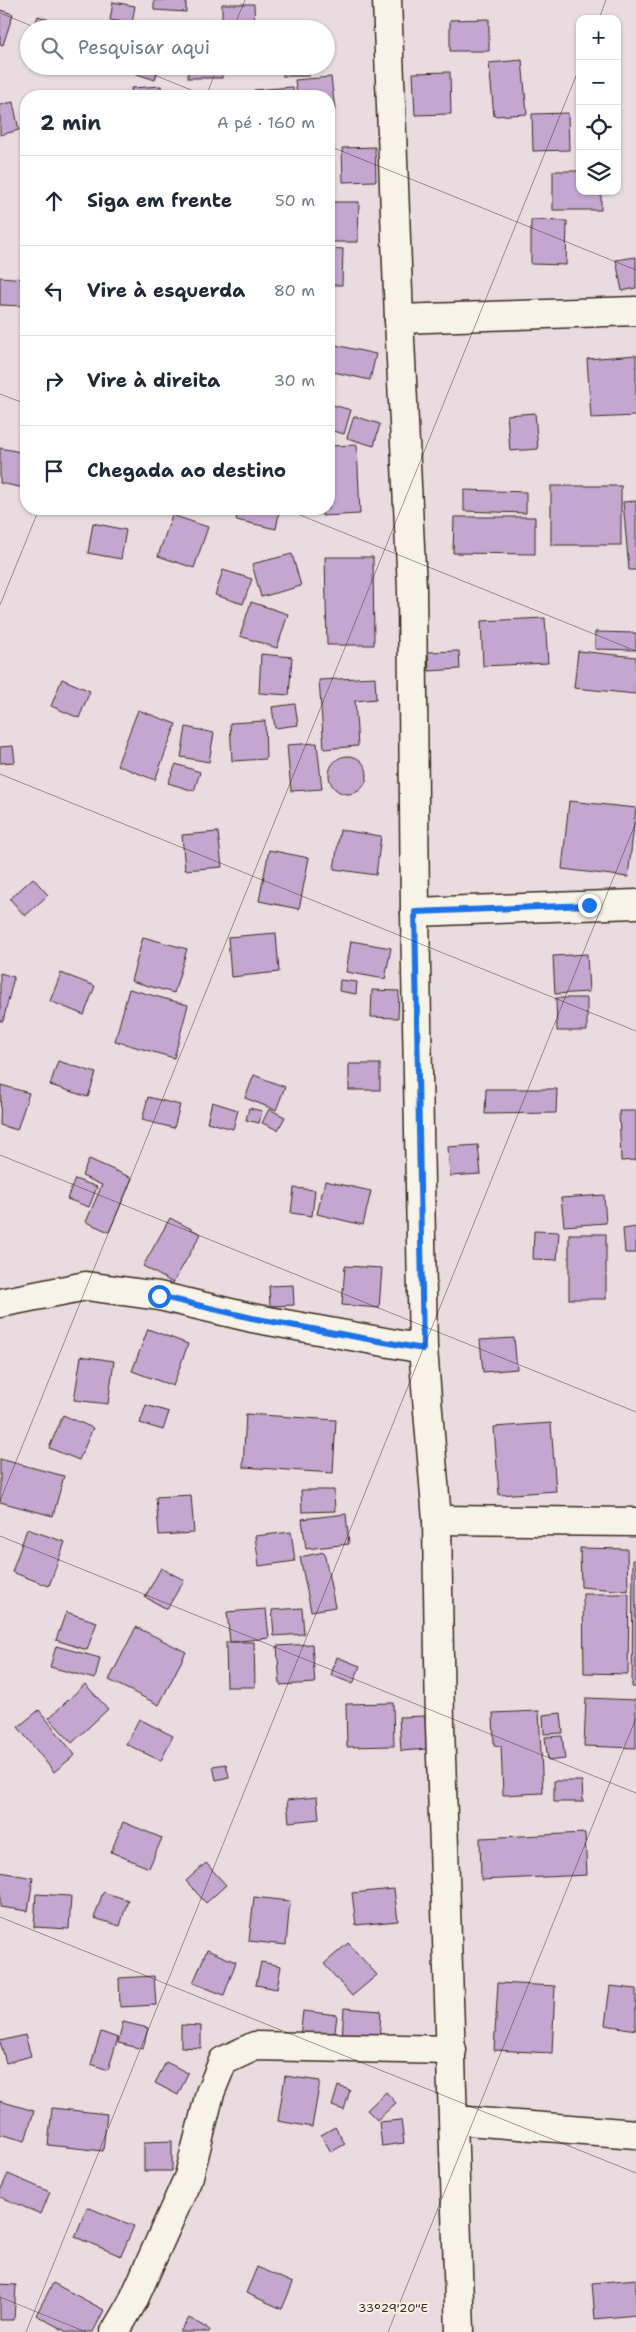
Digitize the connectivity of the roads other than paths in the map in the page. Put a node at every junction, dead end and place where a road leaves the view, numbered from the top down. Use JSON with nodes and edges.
{"nodes":[{"id":1,"x":387,"y":0,"type":"edge"},
{"id":2,"x":636,"y":311,"type":"edge"},
{"id":3,"x":399,"y":319,"type":"junction"},
{"id":4,"x":636,"y":904,"type":"edge"},
{"id":5,"x":415,"y":912,"type":"junction"},
{"id":6,"x":0,"y":1303,"type":"edge"},
{"id":7,"x":423,"y":1349,"type":"junction"},
{"id":8,"x":437,"y":1520,"type":"junction"},
{"id":9,"x":636,"y":1522,"type":"edge"},
{"id":10,"x":452,"y":2050,"type":"junction"},
{"id":11,"x":454,"y":2120,"type":"junction"},
{"id":12,"x":636,"y":2134,"type":"edge"},
{"id":13,"x":115,"y":2332,"type":"edge"},
{"id":14,"x":460,"y":2332,"type":"edge"}],
"edges":[{"from":1,"to":3,"type":"street"},
{"from":2,"to":3,"type":"street"},
{"from":3,"to":5,"type":"street"},
{"from":4,"to":5,"type":"street"},
{"from":5,"to":7,"type":"street"},
{"from":6,"to":7,"type":"street"},
{"from":7,"to":8,"type":"street"},
{"from":8,"to":9,"type":"street"},
{"from":8,"to":10,"type":"street"},
{"from":10,"to":11,"type":"street"},
{"from":10,"to":13,"type":"street"},
{"from":11,"to":12,"type":"street"},
{"from":11,"to":14,"type":"street"}]}
